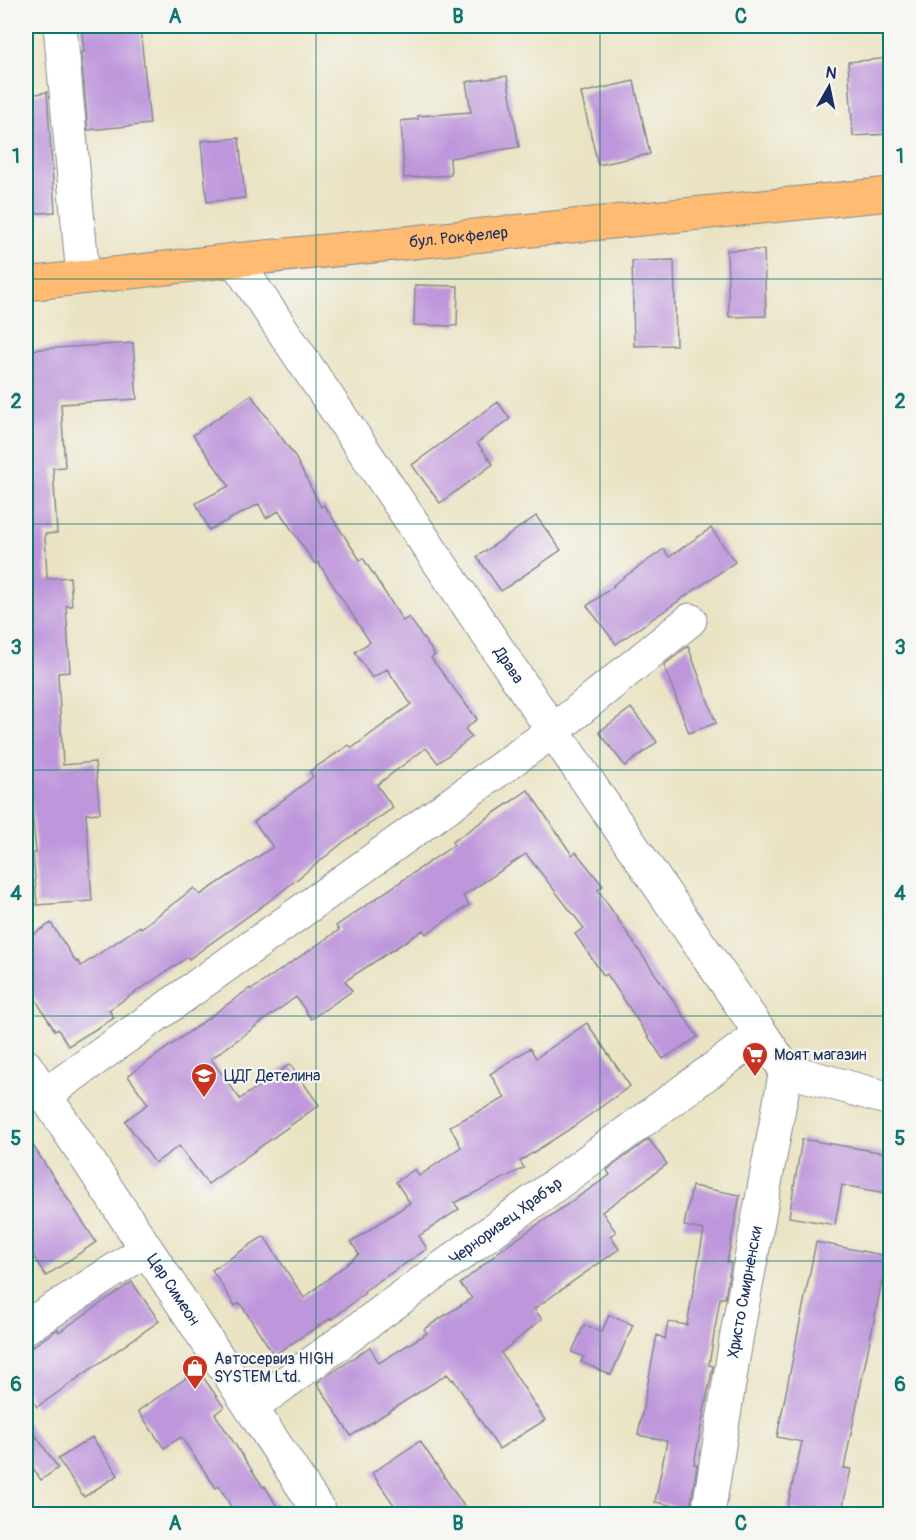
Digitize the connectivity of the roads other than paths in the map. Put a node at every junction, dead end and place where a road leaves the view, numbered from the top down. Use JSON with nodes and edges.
{"nodes":[{"id":1,"x":60,"y":26,"type":"edge"},
{"id":2,"x":891,"y":194,"type":"edge"},
{"id":3,"x":235,"y":260,"type":"junction"},
{"id":4,"x":83,"y":277,"type":"junction"},
{"id":5,"x":26,"y":284,"type":"edge"},
{"id":6,"x":690,"y":620,"type":"dead end"},
{"id":7,"x":553,"y":731,"type":"junction"},
{"id":8,"x":761,"y":1034,"type":"junction"},
{"id":9,"x":26,"y":1066,"type":"edge"},
{"id":10,"x":786,"y":1070,"type":"junction"},
{"id":11,"x":45,"y":1095,"type":"junction"},
{"id":12,"x":891,"y":1099,"type":"edge"},
{"id":13,"x":146,"y":1250,"type":"junction"},
{"id":14,"x":26,"y":1327,"type":"edge"},
{"id":15,"x":251,"y":1408,"type":"junction"},
{"id":16,"x":321,"y":1515,"type":"edge"},
{"id":17,"x":708,"y":1515,"type":"edge"}],
"edges":[{"from":1,"to":4,"type":"street"},
{"from":2,"to":3,"type":"main road","name":"бул. Рокфелер"},
{"from":3,"to":4,"type":"main road","name":"бул. Рокфелер"},
{"from":3,"to":7,"type":"street","name":"Драва"},
{"from":4,"to":5,"type":"main road","name":"бул. Рокфелер"},
{"from":6,"to":7,"type":"street"},
{"from":7,"to":8,"type":"street","name":"Драва"},
{"from":7,"to":11,"type":"street"},
{"from":8,"to":10,"type":"street","name":"Драва"},
{"from":8,"to":15,"type":"street","name":"Черноризец Храбър"},
{"from":9,"to":11,"type":"street","name":"Цар Симеон"},
{"from":10,"to":12,"type":"street"},
{"from":10,"to":17,"type":"street","name":"Христо Смирненски"},
{"from":11,"to":13,"type":"street","name":"Цар Симеон"},
{"from":13,"to":14,"type":"street"},
{"from":13,"to":15,"type":"street","name":"Цар Симеон"},
{"from":15,"to":16,"type":"street","name":"Цар Симеон"}]}
